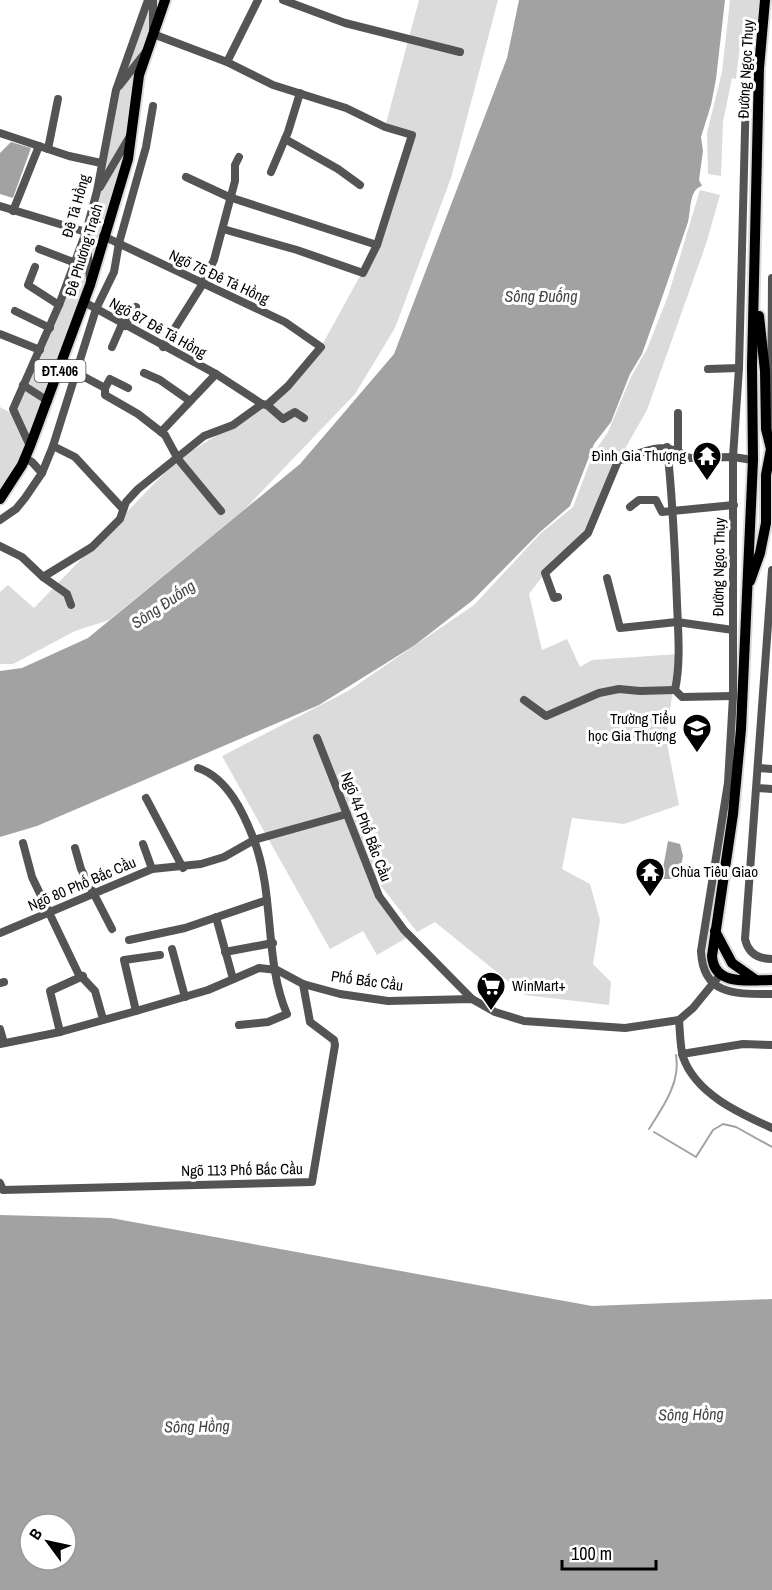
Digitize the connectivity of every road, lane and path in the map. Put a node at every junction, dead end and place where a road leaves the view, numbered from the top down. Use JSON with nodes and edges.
{"nodes":[{"id":1,"x":148,"y":0,"type":"edge"},
{"id":2,"x":153,"y":0,"type":"edge"},
{"id":3,"x":165,"y":0,"type":"edge"},
{"id":4,"x":258,"y":0,"type":"edge"},
{"id":5,"x":283,"y":0,"type":"edge"},
{"id":6,"x":765,"y":0,"type":"edge"},
{"id":7,"x":153,"y":34,"type":"junction"},
{"id":8,"x":149,"y":47,"type":"junction"},
{"id":9,"x":460,"y":52,"type":"dead end"},
{"id":10,"x":227,"y":62,"type":"junction"},
{"id":11,"x":749,"y":83,"type":"dead end"},
{"id":12,"x":116,"y":90,"type":"junction"},
{"id":13,"x":300,"y":93,"type":"junction"},
{"id":14,"x":58,"y":99,"type":"dead end"},
{"id":15,"x":153,"y":106,"type":"dead end"},
{"id":16,"x":133,"y":130,"type":"junction"},
{"id":17,"x":0,"y":133,"type":"edge"},
{"id":18,"x":285,"y":140,"type":"junction"},
{"id":19,"x":39,"y":146,"type":"junction"},
{"id":20,"x":48,"y":149,"type":"junction"},
{"id":21,"x":239,"y":157,"type":"dead end"},
{"id":22,"x":101,"y":163,"type":"junction"},
{"id":23,"x":271,"y":172,"type":"dead end"},
{"id":24,"x":186,"y":177,"type":"dead end"},
{"id":25,"x":360,"y":185,"type":"dead end"},
{"id":26,"x":97,"y":191,"type":"junction"},
{"id":27,"x":229,"y":197,"type":"junction"},
{"id":28,"x":0,"y":206,"type":"edge"},
{"id":29,"x":13,"y":211,"type":"junction"},
{"id":30,"x":223,"y":229,"type":"junction"},
{"id":31,"x":86,"y":232,"type":"junction"},
{"id":32,"x":103,"y":236,"type":"junction"},
{"id":33,"x":119,"y":243,"type":"junction"},
{"id":34,"x":377,"y":245,"type":"junction"},
{"id":35,"x":39,"y":249,"type":"dead end"},
{"id":36,"x":73,"y":262,"type":"junction"},
{"id":37,"x":35,"y":267,"type":"dead end"},
{"id":38,"x":772,"y":278,"type":"edge"},
{"id":39,"x":90,"y":285,"type":"junction"},
{"id":40,"x":202,"y":285,"type":"junction"},
{"id":41,"x":755,"y":286,"type":"junction"},
{"id":42,"x":84,"y":302,"type":"junction"},
{"id":43,"x":59,"y":305,"type":"junction"},
{"id":44,"x":136,"y":307,"type":"dead end"},
{"id":45,"x":96,"y":309,"type":"junction"},
{"id":46,"x":15,"y":311,"type":"dead end"},
{"id":47,"x":123,"y":325,"type":"junction"},
{"id":48,"x":49,"y":328,"type":"junction"},
{"id":49,"x":0,"y":334,"type":"edge"},
{"id":50,"x":112,"y":347,"type":"dead end"},
{"id":51,"x":163,"y":347,"type":"junction"},
{"id":52,"x":39,"y":350,"type":"junction"},
{"id":53,"x":64,"y":361,"type":"junction"},
{"id":54,"x":739,"y":368,"type":"junction"},
{"id":55,"x":708,"y":369,"type":"dead end"},
{"id":56,"x":75,"y":372,"type":"junction"},
{"id":57,"x":144,"y":373,"type":"dead end"},
{"id":58,"x":218,"y":376,"type":"junction"},
{"id":59,"x":23,"y":385,"type":"junction"},
{"id":60,"x":105,"y":388,"type":"junction"},
{"id":61,"x":128,"y":388,"type":"dead end"},
{"id":62,"x":190,"y":401,"type":"junction"},
{"id":63,"x":48,"y":402,"type":"junction"},
{"id":64,"x":264,"y":404,"type":"junction"},
{"id":65,"x":678,"y":413,"type":"dead end"},
{"id":66,"x":304,"y":418,"type":"dead end"},
{"id":67,"x":772,"y":421,"type":"edge"},
{"id":68,"x":161,"y":432,"type":"junction"},
{"id":69,"x":30,"y":446,"type":"junction"},
{"id":70,"x":53,"y":446,"type":"junction"},
{"id":71,"x":667,"y":447,"type":"junction"},
{"id":72,"x":678,"y":449,"type":"junction"},
{"id":73,"x":772,"y":449,"type":"edge"},
{"id":74,"x":733,"y":457,"type":"junction"},
{"id":75,"x":25,"y":458,"type":"junction"},
{"id":76,"x":772,"y":458,"type":"edge"},
{"id":77,"x":178,"y":459,"type":"junction"},
{"id":78,"x":753,"y":460,"type":"junction"},
{"id":79,"x":42,"y":473,"type":"junction"},
{"id":80,"x":0,"y":499,"type":"edge"},
{"id":81,"x":734,"y":505,"type":"junction"},
{"id":82,"x":630,"y":507,"type":"dead end"},
{"id":83,"x":123,"y":508,"type":"junction"},
{"id":84,"x":221,"y":510,"type":"dead end"},
{"id":85,"x":674,"y":511,"type":"junction"},
{"id":86,"x":0,"y":520,"type":"edge"},
{"id":87,"x":0,"y":546,"type":"edge"},
{"id":88,"x":772,"y":570,"type":"edge"},
{"id":89,"x":43,"y":577,"type":"junction"},
{"id":90,"x":607,"y":578,"type":"dead end"},
{"id":91,"x":748,"y":587,"type":"junction"},
{"id":92,"x":771,"y":589,"type":"edge"},
{"id":93,"x":558,"y":597,"type":"dead end"},
{"id":94,"x":71,"y":605,"type":"dead end"},
{"id":95,"x":677,"y":622,"type":"junction"},
{"id":96,"x":733,"y":630,"type":"junction"},
{"id":97,"x":769,"y":648,"type":"edge"},
{"id":98,"x":675,"y":690,"type":"junction"},
{"id":99,"x":733,"y":696,"type":"junction"},
{"id":100,"x":524,"y":699,"type":"dead end"},
{"id":101,"x":317,"y":738,"type":"dead end"},
{"id":102,"x":198,"y":768,"type":"dead end"},
{"id":103,"x":759,"y":768,"type":"junction"},
{"id":104,"x":772,"y":768,"type":"edge"},
{"id":105,"x":757,"y":788,"type":"junction"},
{"id":106,"x":772,"y":789,"type":"edge"},
{"id":107,"x":147,"y":798,"type":"dead end"},
{"id":108,"x":347,"y":814,"type":"junction"},
{"id":109,"x":254,"y":840,"type":"junction"},
{"id":110,"x":23,"y":843,"type":"dead end"},
{"id":111,"x":143,"y":844,"type":"dead end"},
{"id":112,"x":75,"y":848,"type":"dead end"},
{"id":113,"x":183,"y":868,"type":"junction"},
{"id":114,"x":152,"y":869,"type":"junction"},
{"id":115,"x":94,"y":894,"type":"junction"},
{"id":116,"x":267,"y":900,"type":"junction"},
{"id":117,"x":50,"y":912,"type":"junction"},
{"id":118,"x":216,"y":917,"type":"junction"},
{"id":119,"x":112,"y":929,"type":"dead end"},
{"id":120,"x":715,"y":930,"type":"junction"},
{"id":121,"x":0,"y":933,"type":"edge"},
{"id":122,"x":129,"y":940,"type":"dead end"},
{"id":123,"x":273,"y":943,"type":"junction"},
{"id":124,"x":172,"y":949,"type":"dead end"},
{"id":125,"x":225,"y":952,"type":"junction"},
{"id":126,"x":160,"y":955,"type":"dead end"},
{"id":127,"x":772,"y":959,"type":"edge"},
{"id":128,"x":277,"y":970,"type":"junction"},
{"id":129,"x":83,"y":976,"type":"junction"},
{"id":130,"x":233,"y":979,"type":"junction"},
{"id":131,"x":716,"y":979,"type":"junction"},
{"id":132,"x":756,"y":980,"type":"junction"},
{"id":133,"x":772,"y":980,"type":"edge"},
{"id":134,"x":303,"y":984,"type":"junction"},
{"id":135,"x":772,"y":994,"type":"edge"},
{"id":136,"x":185,"y":997,"type":"junction"},
{"id":137,"x":472,"y":999,"type":"junction"},
{"id":138,"x":136,"y":1011,"type":"junction"},
{"id":139,"x":103,"y":1019,"type":"junction"},
{"id":140,"x":679,"y":1020,"type":"junction"},
{"id":141,"x":239,"y":1025,"type":"dead end"},
{"id":142,"x":0,"y":1029,"type":"edge"},
{"id":143,"x":60,"y":1032,"type":"junction"},
{"id":144,"x":2,"y":1043,"type":"edge"},
{"id":145,"x":772,"y":1045,"type":"edge"},
{"id":146,"x":682,"y":1054,"type":"junction"},
{"id":147,"x":772,"y":1128,"type":"edge"},
{"id":148,"x":0,"y":1183,"type":"edge"}],
"edges":[{"from":1,"to":12,"type":"street","name":"Đê Tả Hồng"},
{"from":2,"to":7,"type":"street"},
{"from":3,"to":7,"type":"main road","name":"Đê Phương Trạch","number":"ĐT.406"},
{"from":4,"to":10,"type":"street"},
{"from":5,"to":9,"type":"street"},
{"from":6,"to":41,"type":"main road","name":"Đường Ngọc Thụy"},
{"from":7,"to":8,"type":"main road","name":"Đê Phương Trạch","number":"ĐT.406"},
{"from":7,"to":10,"type":"street"},
{"from":8,"to":12,"type":"street"},
{"from":8,"to":16,"type":"main road","name":"Đê Phương Trạch","number":"ĐT.406"},
{"from":10,"to":13,"type":"street"},
{"from":11,"to":54,"type":"street","name":"Đường Ngọc Thụy"},
{"from":12,"to":22,"type":"street","name":"Đê Tả Hồng"},
{"from":13,"to":18,"type":"street"},
{"from":13,"to":34,"type":"street"},
{"from":14,"to":20,"type":"street"},
{"from":15,"to":33,"type":"street"},
{"from":16,"to":26,"type":"street"},
{"from":16,"to":32,"type":"main road","name":"Đê Phương Trạch","number":"ĐT.406"},
{"from":17,"to":19,"type":"street"},
{"from":18,"to":23,"type":"street"},
{"from":18,"to":25,"type":"street"},
{"from":19,"to":20,"type":"street"},
{"from":19,"to":29,"type":"street"},
{"from":20,"to":22,"type":"street"},
{"from":21,"to":27,"type":"street"},
{"from":22,"to":26,"type":"street","name":"Đê Tả Hồng"},
{"from":24,"to":27,"type":"street"},
{"from":26,"to":31,"type":"street","name":"Đê Tả Hồng"},
{"from":27,"to":30,"type":"street"},
{"from":27,"to":34,"type":"street"},
{"from":28,"to":29,"type":"street"},
{"from":29,"to":31,"type":"street"},
{"from":30,"to":34,"type":"street"},
{"from":30,"to":40,"type":"street"},
{"from":31,"to":36,"type":"street","name":"Đê Tả Hồng"},
{"from":31,"to":39,"type":"street"},
{"from":32,"to":33,"type":"street","name":"Ngõ 75 Đê Tả Hồng"},
{"from":32,"to":39,"type":"main road","name":"Đê Phương Trạch","number":"ĐT.406"},
{"from":33,"to":40,"type":"street","name":"Ngõ 75 Đê Tả Hồng"},
{"from":33,"to":45,"type":"street"},
{"from":35,"to":36,"type":"street"},
{"from":36,"to":43,"type":"street","name":"Đê Tả Hồng"},
{"from":37,"to":43,"type":"street"},
{"from":38,"to":67,"type":"street"},
{"from":39,"to":42,"type":"main road","name":"Đê Phương Trạch","number":"ĐT.406"},
{"from":40,"to":51,"type":"street"},
{"from":40,"to":64,"type":"street","name":"Ngõ 75 Đê Tả Hồng"},
{"from":41,"to":73,"type":"main road"},
{"from":41,"to":78,"type":"main road","name":"Đường Ngọc Thụy"},
{"from":42,"to":45,"type":"street","name":"Ngõ 87 Đê Tả Hồng"},
{"from":42,"to":53,"type":"main road","name":"Đê Phương Trạch","number":"ĐT.406"},
{"from":43,"to":48,"type":"street","name":"Đê Tả Hồng"},
{"from":44,"to":47,"type":"street"},
{"from":45,"to":47,"type":"street","name":"Ngõ 87 Đê Tả Hồng"},
{"from":45,"to":56,"type":"street"},
{"from":46,"to":48,"type":"street"},
{"from":47,"to":50,"type":"street"},
{"from":47,"to":51,"type":"street","name":"Ngõ 87 Đê Tả Hồng"},
{"from":48,"to":52,"type":"street","name":"Đê Tả Hồng"},
{"from":49,"to":52,"type":"street"},
{"from":51,"to":58,"type":"street","name":"Ngõ 87 Đê Tả Hồng"},
{"from":52,"to":59,"type":"street","name":"Đê Tả Hồng"},
{"from":53,"to":56,"type":"street"},
{"from":53,"to":63,"type":"main road","name":"Đê Phương Trạch","number":"ĐT.406"},
{"from":54,"to":55,"type":"street"},
{"from":54,"to":74,"type":"street","name":"Đường Ngọc Thụy"},
{"from":56,"to":60,"type":"street"},
{"from":56,"to":70,"type":"street"},
{"from":57,"to":62,"type":"street"},
{"from":58,"to":62,"type":"street"},
{"from":58,"to":64,"type":"street","name":"Ngõ 87 Đê Tả Hồng"},
{"from":59,"to":63,"type":"street"},
{"from":59,"to":69,"type":"street","name":"Đê Tả Hồng"},
{"from":60,"to":61,"type":"street"},
{"from":60,"to":68,"type":"street"},
{"from":62,"to":68,"type":"street"},
{"from":63,"to":69,"type":"main road","name":"Đê Phương Trạch","number":"ĐT.406"},
{"from":64,"to":66,"type":"street","name":"Ngõ 87 Đê Tả Hồng"},
{"from":64,"to":77,"type":"street"},
{"from":65,"to":72,"type":"street"},
{"from":67,"to":73,"type":"street"},
{"from":68,"to":77,"type":"street"},
{"from":69,"to":75,"type":"main road","name":"Đê Phương Trạch","number":"ĐT.406"},
{"from":70,"to":79,"type":"street"},
{"from":70,"to":83,"type":"street"},
{"from":71,"to":72,"type":"street"},
{"from":71,"to":85,"type":"street"},
{"from":71,"to":93,"type":"street"},
{"from":72,"to":74,"type":"street"},
{"from":73,"to":76,"type":"street"},
{"from":73,"to":91,"type":"main road"},
{"from":74,"to":78,"type":"street"},
{"from":74,"to":81,"type":"street","name":"Đường Ngọc Thụy"},
{"from":75,"to":79,"type":"street"},
{"from":75,"to":80,"type":"main road","name":"Đê Phương Trạch","number":"ĐT.406"},
{"from":77,"to":83,"type":"street"},
{"from":77,"to":84,"type":"street"},
{"from":78,"to":91,"type":"main road","name":"Đường Ngọc Thụy"},
{"from":79,"to":86,"type":"street"},
{"from":81,"to":85,"type":"street"},
{"from":81,"to":96,"type":"street","name":"Đường Ngọc Thụy"},
{"from":82,"to":85,"type":"street"},
{"from":83,"to":89,"type":"street"},
{"from":85,"to":95,"type":"street"},
{"from":87,"to":89,"type":"street"},
{"from":88,"to":92,"type":"street"},
{"from":89,"to":94,"type":"street"},
{"from":90,"to":95,"type":"street"},
{"from":91,"to":120,"type":"main road","name":"Đường Ngọc Thụy"},
{"from":92,"to":97,"type":"street"},
{"from":95,"to":96,"type":"street"},
{"from":95,"to":98,"type":"street"},
{"from":96,"to":99,"type":"street","name":"Đường Ngọc Thụy"},
{"from":97,"to":103,"type":"street"},
{"from":98,"to":99,"type":"street"},
{"from":98,"to":100,"type":"street"},
{"from":99,"to":131,"type":"street","name":"Đường Ngọc Thụy"},
{"from":101,"to":108,"type":"street","name":"Ngõ 44 Phố Bắc Cầu"},
{"from":102,"to":109,"type":"street"},
{"from":103,"to":104,"type":"street"},
{"from":103,"to":105,"type":"street"},
{"from":105,"to":106,"type":"street"},
{"from":105,"to":127,"type":"street"},
{"from":107,"to":113,"type":"street"},
{"from":108,"to":109,"type":"street","name":"Ngõ 80 Phố Bắc Cầu"},
{"from":108,"to":137,"type":"street","name":"Ngõ 44 Phố Bắc Cầu"},
{"from":109,"to":113,"type":"street","name":"Ngõ 80 Phố Bắc Cầu"},
{"from":109,"to":116,"type":"street"},
{"from":110,"to":117,"type":"street"},
{"from":111,"to":114,"type":"street"},
{"from":112,"to":115,"type":"street"},
{"from":113,"to":114,"type":"street","name":"Ngõ 80 Phố Bắc Cầu"},
{"from":114,"to":115,"type":"street","name":"Ngõ 80 Phố Bắc Cầu"},
{"from":115,"to":117,"type":"street","name":"Ngõ 80 Phố Bắc Cầu"},
{"from":115,"to":119,"type":"street"},
{"from":116,"to":118,"type":"street"},
{"from":116,"to":123,"type":"street"},
{"from":117,"to":121,"type":"street","name":"Ngõ 80 Phố Bắc Cầu"},
{"from":117,"to":129,"type":"street"},
{"from":118,"to":122,"type":"street"},
{"from":118,"to":125,"type":"street"},
{"from":120,"to":131,"type":"main road","name":"Đường Ngọc Thụy"},
{"from":120,"to":132,"type":"main road"},
{"from":123,"to":125,"type":"street"},
{"from":123,"to":128,"type":"street"},
{"from":124,"to":136,"type":"street"},
{"from":125,"to":130,"type":"street"},
{"from":126,"to":138,"type":"street"},
{"from":128,"to":130,"type":"street"},
{"from":128,"to":134,"type":"street","name":"Phố Bắc Cầu"},
{"from":128,"to":141,"type":"street"},
{"from":129,"to":139,"type":"street"},
{"from":129,"to":143,"type":"street"},
{"from":130,"to":136,"type":"street"},
{"from":131,"to":132,"type":"main road"},
{"from":131,"to":135,"type":"street"},
{"from":131,"to":140,"type":"street"},
{"from":132,"to":133,"type":"main road"},
{"from":134,"to":137,"type":"street","name":"Phố Bắc Cầu"},
{"from":134,"to":148,"type":"street","name":"Ngõ 113 Phố Bắc Cầu"},
{"from":136,"to":138,"type":"street"},
{"from":137,"to":140,"type":"street","name":"Phố Bắc Cầu"},
{"from":138,"to":139,"type":"street"},
{"from":139,"to":143,"type":"street"},
{"from":140,"to":146,"type":"street"},
{"from":142,"to":144,"type":"street"},
{"from":143,"to":144,"type":"street"},
{"from":145,"to":146,"type":"street"},
{"from":146,"to":147,"type":"street"}]}
